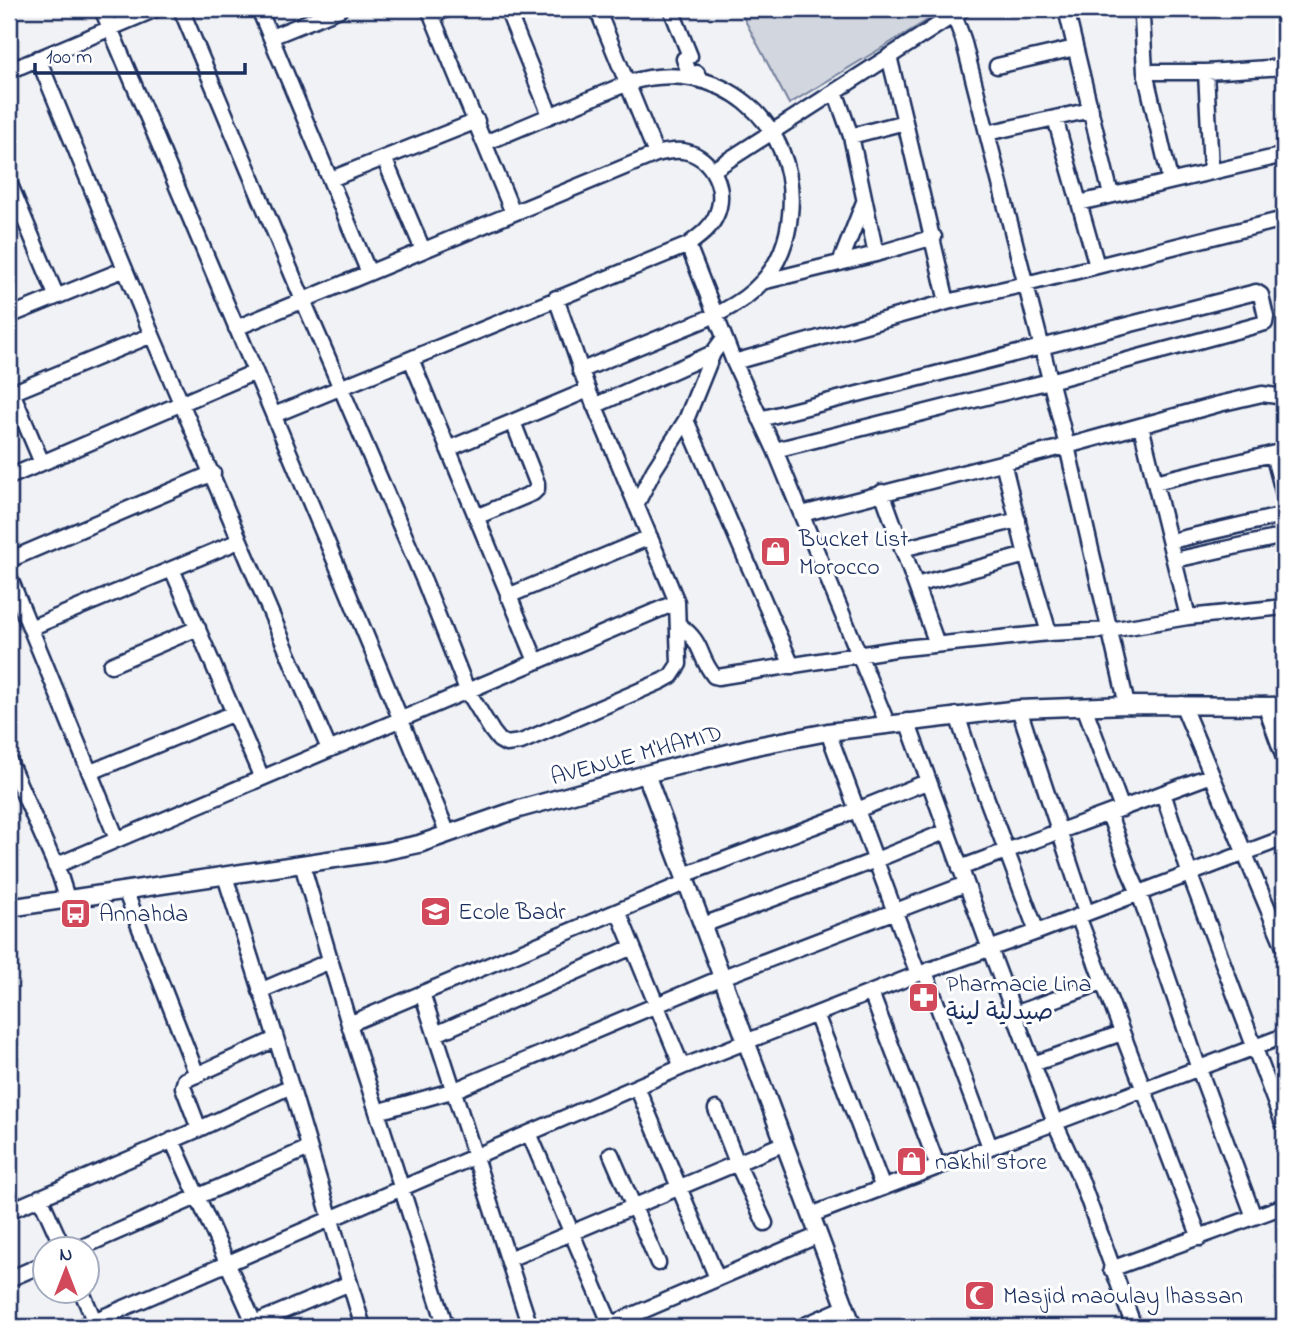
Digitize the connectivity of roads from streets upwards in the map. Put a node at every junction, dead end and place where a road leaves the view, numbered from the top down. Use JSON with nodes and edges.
{"nodes":[{"id":1,"x":102,"y":9,"type":"edge"},
{"id":2,"x":156,"y":9,"type":"edge"},
{"id":3,"x":181,"y":9,"type":"edge"},
{"id":4,"x":259,"y":9,"type":"edge"},
{"id":5,"x":340,"y":9,"type":"edge"},
{"id":6,"x":447,"y":9,"type":"edge"},
{"id":7,"x":507,"y":9,"type":"edge"},
{"id":8,"x":597,"y":9,"type":"edge"},
{"id":9,"x":671,"y":9,"type":"edge"},
{"id":10,"x":1066,"y":9,"type":"edge"},
{"id":11,"x":1146,"y":9,"type":"edge"},
{"id":12,"x":431,"y":12,"type":"edge"},
{"id":13,"x":949,"y":13,"type":"edge"},
{"id":14,"x":110,"y":28,"type":"junction"},
{"id":15,"x":271,"y":37,"type":"junction"},
{"id":16,"x":1075,"y":48,"type":"junction"},
{"id":17,"x":889,"y":56,"type":"junction"},
{"id":18,"x":38,"y":58,"type":"junction"},
{"id":19,"x":997,"y":66,"type":"dead end"},
{"id":20,"x":1284,"y":67,"type":"edge"},
{"id":21,"x":9,"y":71,"type":"edge"},
{"id":22,"x":1145,"y":72,"type":"junction"},
{"id":23,"x":1206,"y":72,"type":"junction"},
{"id":24,"x":699,"y":80,"type":"junction"},
{"id":25,"x":628,"y":83,"type":"junction"},
{"id":26,"x":835,"y":91,"type":"junction"},
{"id":27,"x":1091,"y":110,"type":"junction"},
{"id":28,"x":550,"y":115,"type":"junction"},
{"id":29,"x":1055,"y":118,"type":"junction"},
{"id":30,"x":477,"y":121,"type":"junction"},
{"id":31,"x":905,"y":122,"type":"junction"},
{"id":32,"x":773,"y":132,"type":"junction"},
{"id":33,"x":987,"y":133,"type":"junction"},
{"id":34,"x":851,"y":136,"type":"junction"},
{"id":35,"x":485,"y":143,"type":"junction"},
{"id":36,"x":656,"y":154,"type":"junction"},
{"id":37,"x":1284,"y":155,"type":"edge"},
{"id":38,"x":384,"y":158,"type":"junction"},
{"id":39,"x":713,"y":170,"type":"junction"},
{"id":40,"x":1211,"y":170,"type":"junction"},
{"id":41,"x":331,"y":179,"type":"junction"},
{"id":42,"x":1170,"y":180,"type":"junction"},
{"id":43,"x":9,"y":182,"type":"edge"},
{"id":44,"x":1111,"y":195,"type":"junction"},
{"id":45,"x":864,"y":202,"type":"junction"},
{"id":46,"x":1079,"y":203,"type":"junction"},
{"id":47,"x":513,"y":213,"type":"junction"},
{"id":48,"x":1284,"y":219,"type":"edge"},
{"id":49,"x":934,"y":237,"type":"junction"},
{"id":50,"x":688,"y":244,"type":"junction"},
{"id":51,"x":423,"y":250,"type":"junction"},
{"id":52,"x":876,"y":254,"type":"junction"},
{"id":53,"x":840,"y":263,"type":"junction"},
{"id":54,"x":1097,"y":266,"type":"junction"},
{"id":55,"x":125,"y":268,"type":"junction"},
{"id":56,"x":369,"y":273,"type":"junction"},
{"id":57,"x":762,"y":282,"type":"junction"},
{"id":58,"x":1026,"y":284,"type":"junction"},
{"id":59,"x":56,"y":295,"type":"junction"},
{"id":60,"x":556,"y":298,"type":"junction"},
{"id":61,"x":303,"y":300,"type":"junction"},
{"id":62,"x":947,"y":302,"type":"junction"},
{"id":63,"x":716,"y":315,"type":"junction"},
{"id":64,"x":9,"y":316,"type":"edge"},
{"id":65,"x":236,"y":328,"type":"junction"},
{"id":66,"x":152,"y":335,"type":"junction"},
{"id":67,"x":724,"y":338,"type":"junction"},
{"id":68,"x":1042,"y":347,"type":"junction"},
{"id":69,"x":713,"y":353,"type":"junction"},
{"id":70,"x":411,"y":359,"type":"junction"},
{"id":71,"x":734,"y":362,"type":"junction"},
{"id":72,"x":580,"y":371,"type":"junction"},
{"id":73,"x":255,"y":372,"type":"junction"},
{"id":74,"x":1050,"y":381,"type":"junction"},
{"id":75,"x":342,"y":387,"type":"junction"},
{"id":76,"x":588,"y":390,"type":"junction"},
{"id":77,"x":10,"y":393,"type":"edge"},
{"id":78,"x":1284,"y":397,"type":"edge"},
{"id":79,"x":181,"y":404,"type":"junction"},
{"id":80,"x":594,"y":406,"type":"junction"},
{"id":81,"x":274,"y":415,"type":"junction"},
{"id":82,"x":760,"y":419,"type":"junction"},
{"id":83,"x":686,"y":420,"type":"junction"},
{"id":84,"x":513,"y":422,"type":"junction"},
{"id":85,"x":1141,"y":426,"type":"junction"},
{"id":86,"x":1067,"y":446,"type":"junction"},
{"id":87,"x":449,"y":449,"type":"junction"},
{"id":88,"x":775,"y":450,"type":"junction"},
{"id":89,"x":1279,"y":453,"type":"edge"},
{"id":90,"x":1003,"y":461,"type":"junction"},
{"id":91,"x":42,"y":463,"type":"junction"},
{"id":92,"x":213,"y":473,"type":"junction"},
{"id":93,"x":9,"y":477,"type":"edge"},
{"id":94,"x":1155,"y":482,"type":"junction"},
{"id":95,"x":882,"y":492,"type":"junction"},
{"id":96,"x":1284,"y":495,"type":"edge"},
{"id":97,"x":636,"y":505,"type":"junction"},
{"id":98,"x":802,"y":514,"type":"junction"},
{"id":99,"x":1284,"y":514,"type":"edge"},
{"id":100,"x":476,"y":517,"type":"junction"},
{"id":101,"x":1018,"y":520,"type":"junction"},
{"id":102,"x":1284,"y":536,"type":"edge"},
{"id":103,"x":650,"y":537,"type":"junction"},
{"id":104,"x":239,"y":541,"type":"junction"},
{"id":105,"x":1171,"y":541,"type":"junction"},
{"id":106,"x":902,"y":549,"type":"junction"},
{"id":107,"x":1026,"y":555,"type":"junction"},
{"id":108,"x":9,"y":560,"type":"edge"},
{"id":109,"x":1175,"y":560,"type":"junction"},
{"id":110,"x":172,"y":569,"type":"junction"},
{"id":111,"x":9,"y":576,"type":"edge"},
{"id":112,"x":916,"y":585,"type":"junction"},
{"id":113,"x":508,"y":596,"type":"junction"},
{"id":114,"x":677,"y":601,"type":"junction"},
{"id":115,"x":1284,"y":607,"type":"edge"},
{"id":116,"x":1188,"y":617,"type":"junction"},
{"id":117,"x":679,"y":625,"type":"junction"},
{"id":118,"x":30,"y":628,"type":"junction"},
{"id":119,"x":198,"y":628,"type":"junction"},
{"id":120,"x":1110,"y":630,"type":"junction"},
{"id":121,"x":1049,"y":633,"type":"junction"},
{"id":122,"x":937,"y":644,"type":"junction"},
{"id":123,"x":858,"y":655,"type":"junction"},
{"id":124,"x":536,"y":661,"type":"junction"},
{"id":125,"x":111,"y":665,"type":"dead end"},
{"id":126,"x":792,"y":666,"type":"junction"},
{"id":127,"x":467,"y":690,"type":"junction"},
{"id":128,"x":1182,"y":704,"type":"junction"},
{"id":129,"x":1127,"y":705,"type":"junction"},
{"id":130,"x":1265,"y":705,"type":"junction"},
{"id":131,"x":1084,"y":706,"type":"junction"},
{"id":132,"x":1284,"y":706,"type":"edge"},
{"id":133,"x":1019,"y":709,"type":"junction"},
{"id":134,"x":234,"y":713,"type":"junction"},
{"id":135,"x":957,"y":715,"type":"junction"},
{"id":136,"x":399,"y":720,"type":"junction"},
{"id":137,"x":907,"y":721,"type":"junction"},
{"id":138,"x":887,"y":723,"type":"junction"},
{"id":139,"x":828,"y":732,"type":"junction"},
{"id":140,"x":329,"y":748,"type":"junction"},
{"id":141,"x":1284,"y":758,"type":"edge"},
{"id":142,"x":9,"y":761,"type":"edge"},
{"id":143,"x":91,"y":772,"type":"junction"},
{"id":144,"x":646,"y":774,"type":"junction"},
{"id":145,"x":1212,"y":775,"type":"junction"},
{"id":146,"x":261,"y":776,"type":"junction"},
{"id":147,"x":929,"y":781,"type":"junction"},
{"id":148,"x":1163,"y":793,"type":"junction"},
{"id":149,"x":857,"y":810,"type":"junction"},
{"id":150,"x":1115,"y":811,"type":"junction"},
{"id":151,"x":947,"y":831,"type":"junction"},
{"id":152,"x":1061,"y":831,"type":"junction"},
{"id":153,"x":448,"y":834,"type":"junction"},
{"id":154,"x":1284,"y":838,"type":"edge"},
{"id":155,"x":117,"y":839,"type":"junction"},
{"id":156,"x":1007,"y":852,"type":"junction"},
{"id":157,"x":1245,"y":853,"type":"junction"},
{"id":158,"x":876,"y":860,"type":"junction"},
{"id":159,"x":302,"y":864,"type":"junction"},
{"id":160,"x":55,"y":866,"type":"junction"},
{"id":161,"x":960,"y":868,"type":"junction"},
{"id":162,"x":1190,"y":875,"type":"junction"},
{"id":163,"x":225,"y":876,"type":"junction"},
{"id":164,"x":686,"y":879,"type":"junction"},
{"id":165,"x":966,"y":884,"type":"junction"},
{"id":166,"x":125,"y":890,"type":"junction"},
{"id":167,"x":1139,"y":893,"type":"junction"},
{"id":168,"x":66,"y":898,"type":"junction"},
{"id":169,"x":9,"y":908,"type":"edge"},
{"id":170,"x":618,"y":911,"type":"junction"},
{"id":171,"x":895,"y":912,"type":"junction"},
{"id":172,"x":1082,"y":914,"type":"junction"},
{"id":173,"x":703,"y":925,"type":"junction"},
{"id":174,"x":1037,"y":932,"type":"junction"},
{"id":175,"x":632,"y":947,"type":"junction"},
{"id":176,"x":1284,"y":947,"type":"edge"},
{"id":177,"x":989,"y":949,"type":"junction"},
{"id":178,"x":330,"y":961,"type":"junction"},
{"id":179,"x":922,"y":973,"type":"junction"},
{"id":180,"x":723,"y":977,"type":"junction"},
{"id":181,"x":1103,"y":982,"type":"junction"},
{"id":182,"x":260,"y":991,"type":"junction"},
{"id":183,"x":422,"y":993,"type":"junction"},
{"id":184,"x":871,"y":993,"type":"junction"},
{"id":185,"x":655,"y":1005,"type":"junction"},
{"id":186,"x":816,"y":1014,"type":"junction"},
{"id":187,"x":1014,"y":1014,"type":"junction"},
{"id":188,"x":349,"y":1024,"type":"junction"},
{"id":189,"x":1122,"y":1033,"type":"junction"},
{"id":190,"x":436,"y":1034,"type":"junction"},
{"id":191,"x":1284,"y":1036,"type":"edge"},
{"id":192,"x":276,"y":1039,"type":"junction"},
{"id":193,"x":747,"y":1041,"type":"junction"},
{"id":194,"x":1255,"y":1047,"type":"junction"},
{"id":195,"x":1033,"y":1064,"type":"junction"},
{"id":196,"x":682,"y":1067,"type":"junction"},
{"id":197,"x":1199,"y":1069,"type":"junction"},
{"id":198,"x":197,"y":1074,"type":"junction"},
{"id":199,"x":291,"y":1086,"type":"junction"},
{"id":200,"x":637,"y":1087,"type":"junction"},
{"id":201,"x":455,"y":1090,"type":"junction"},
{"id":202,"x":1144,"y":1090,"type":"junction"},
{"id":203,"x":716,"y":1109,"type":"dead end"},
{"id":204,"x":377,"y":1112,"type":"junction"},
{"id":205,"x":1055,"y":1123,"type":"junction"},
{"id":206,"x":1284,"y":1126,"type":"edge"},
{"id":207,"x":199,"y":1129,"type":"junction"},
{"id":208,"x":529,"y":1133,"type":"junction"},
{"id":209,"x":172,"y":1140,"type":"junction"},
{"id":210,"x":785,"y":1143,"type":"junction"},
{"id":211,"x":990,"y":1147,"type":"junction"},
{"id":212,"x":309,"y":1148,"type":"junction"},
{"id":213,"x":611,"y":1154,"type":"dead end"},
{"id":214,"x":473,"y":1156,"type":"junction"},
{"id":215,"x":737,"y":1163,"type":"junction"},
{"id":216,"x":938,"y":1167,"type":"junction"},
{"id":217,"x":401,"y":1188,"type":"junction"},
{"id":218,"x":680,"y":1188,"type":"junction"},
{"id":219,"x":883,"y":1188,"type":"junction"},
{"id":220,"x":40,"y":1197,"type":"junction"},
{"id":221,"x":198,"y":1197,"type":"junction"},
{"id":222,"x":1284,"y":1206,"type":"edge"},
{"id":223,"x":633,"y":1207,"type":"junction"},
{"id":224,"x":9,"y":1211,"type":"edge"},
{"id":225,"x":811,"y":1215,"type":"junction"},
{"id":226,"x":1254,"y":1217,"type":"junction"},
{"id":227,"x":331,"y":1219,"type":"junction"},
{"id":228,"x":765,"y":1223,"type":"dead end"},
{"id":229,"x":570,"y":1233,"type":"junction"},
{"id":230,"x":57,"y":1234,"type":"edge"},
{"id":231,"x":819,"y":1235,"type":"junction"},
{"id":232,"x":102,"y":1238,"type":"edge"},
{"id":233,"x":1199,"y":1238,"type":"junction"},
{"id":234,"x":509,"y":1259,"type":"junction"},
{"id":235,"x":227,"y":1264,"type":"junction"},
{"id":236,"x":658,"y":1264,"type":"dead end"},
{"id":237,"x":32,"y":1269,"type":"edge"},
{"id":238,"x":1111,"y":1269,"type":"junction"},
{"id":239,"x":718,"y":1278,"type":"junction"},
{"id":240,"x":9,"y":1279,"type":"edge"},
{"id":241,"x":350,"y":1283,"type":"junction"},
{"id":242,"x":87,"y":1304,"type":"edge"},
{"id":243,"x":846,"y":1308,"type":"junction"},
{"id":244,"x":96,"y":1324,"type":"edge"},
{"id":245,"x":252,"y":1326,"type":"edge"},
{"id":246,"x":608,"y":1326,"type":"edge"},
{"id":247,"x":80,"y":1327,"type":"edge"},
{"id":248,"x":363,"y":1327,"type":"edge"},
{"id":249,"x":446,"y":1327,"type":"edge"},
{"id":250,"x":530,"y":1327,"type":"edge"},
{"id":251,"x":803,"y":1327,"type":"edge"},
{"id":252,"x":853,"y":1327,"type":"edge"},
{"id":253,"x":1134,"y":1327,"type":"edge"}],
"edges":[{"from":1,"to":14,"type":"street"},
{"from":2,"to":14,"type":"street"},
{"from":3,"to":61,"type":"street"},
{"from":4,"to":15,"type":"street"},
{"from":5,"to":15,"type":"street"},
{"from":6,"to":12,"type":"street"},
{"from":7,"to":28,"type":"street"},
{"from":8,"to":25,"type":"street"},
{"from":9,"to":24,"type":"street"},
{"from":10,"to":16,"type":"street"},
{"from":11,"to":22,"type":"street"},
{"from":12,"to":30,"type":"street"},
{"from":13,"to":17,"type":"street"},
{"from":13,"to":33,"type":"street"},
{"from":14,"to":18,"type":"street"},
{"from":14,"to":65,"type":"street"},
{"from":15,"to":41,"type":"street"},
{"from":16,"to":19,"type":"street"},
{"from":16,"to":27,"type":"street"},
{"from":17,"to":26,"type":"street"},
{"from":17,"to":31,"type":"street"},
{"from":18,"to":21,"type":"street"},
{"from":18,"to":55,"type":"street"},
{"from":20,"to":23,"type":"street"},
{"from":22,"to":23,"type":"street"},
{"from":22,"to":42,"type":"street"},
{"from":23,"to":40,"type":"street"},
{"from":24,"to":25,"type":"street"},
{"from":24,"to":32,"type":"street"},
{"from":25,"to":28,"type":"street"},
{"from":25,"to":36,"type":"street"},
{"from":26,"to":32,"type":"street"},
{"from":26,"to":34,"type":"street"},
{"from":27,"to":29,"type":"street"},
{"from":27,"to":44,"type":"street"},
{"from":28,"to":35,"type":"street"},
{"from":29,"to":33,"type":"street"},
{"from":29,"to":46,"type":"street"},
{"from":30,"to":35,"type":"street"},
{"from":30,"to":38,"type":"street"},
{"from":31,"to":34,"type":"street"},
{"from":31,"to":49,"type":"street"},
{"from":32,"to":39,"type":"street"},
{"from":32,"to":57,"type":"street"},
{"from":33,"to":58,"type":"street"},
{"from":34,"to":45,"type":"street"},
{"from":35,"to":47,"type":"street"},
{"from":36,"to":39,"type":"street"},
{"from":36,"to":47,"type":"street"},
{"from":37,"to":40,"type":"street"},
{"from":38,"to":41,"type":"street"},
{"from":38,"to":51,"type":"street"},
{"from":39,"to":50,"type":"street"},
{"from":40,"to":42,"type":"street"},
{"from":41,"to":56,"type":"street"},
{"from":42,"to":44,"type":"street"},
{"from":43,"to":59,"type":"street"},
{"from":44,"to":46,"type":"street"},
{"from":45,"to":52,"type":"street"},
{"from":45,"to":53,"type":"street"},
{"from":46,"to":54,"type":"street"},
{"from":47,"to":51,"type":"street"},
{"from":48,"to":54,"type":"street"},
{"from":49,"to":52,"type":"street"},
{"from":49,"to":62,"type":"street"},
{"from":50,"to":60,"type":"street"},
{"from":50,"to":63,"type":"street"},
{"from":51,"to":56,"type":"street"},
{"from":52,"to":53,"type":"street"},
{"from":53,"to":57,"type":"street"},
{"from":54,"to":58,"type":"street"},
{"from":55,"to":59,"type":"street"},
{"from":55,"to":66,"type":"street"},
{"from":56,"to":61,"type":"street"},
{"from":57,"to":63,"type":"street"},
{"from":58,"to":62,"type":"street"},
{"from":58,"to":68,"type":"street"},
{"from":59,"to":64,"type":"street"},
{"from":60,"to":70,"type":"street"},
{"from":60,"to":72,"type":"street"},
{"from":61,"to":65,"type":"street"},
{"from":61,"to":75,"type":"street"},
{"from":62,"to":71,"type":"street"},
{"from":63,"to":67,"type":"street"},
{"from":63,"to":72,"type":"street"},
{"from":65,"to":73,"type":"street"},
{"from":66,"to":77,"type":"street"},
{"from":66,"to":79,"type":"street"},
{"from":67,"to":69,"type":"street"},
{"from":67,"to":71,"type":"street"},
{"from":68,"to":74,"type":"street"},
{"from":68,"to":74,"type":"street"},
{"from":68,"to":82,"type":"street"},
{"from":69,"to":80,"type":"street"},
{"from":69,"to":83,"type":"street"},
{"from":70,"to":75,"type":"street"},
{"from":70,"to":87,"type":"street"},
{"from":71,"to":82,"type":"street"},
{"from":72,"to":76,"type":"street"},
{"from":73,"to":79,"type":"street"},
{"from":73,"to":81,"type":"street"},
{"from":74,"to":86,"type":"street"},
{"from":74,"to":88,"type":"street"},
{"from":75,"to":81,"type":"street"},
{"from":75,"to":127,"type":"street"},
{"from":76,"to":80,"type":"street"},
{"from":76,"to":84,"type":"street"},
{"from":77,"to":91,"type":"street"},
{"from":78,"to":85,"type":"street"},
{"from":79,"to":91,"type":"street"},
{"from":79,"to":92,"type":"street"},
{"from":80,"to":97,"type":"street"},
{"from":81,"to":136,"type":"street"},
{"from":82,"to":88,"type":"street"},
{"from":83,"to":97,"type":"street"},
{"from":83,"to":126,"type":"street"},
{"from":84,"to":87,"type":"street"},
{"from":84,"to":100,"type":"street"},
{"from":85,"to":86,"type":"street"},
{"from":85,"to":94,"type":"street"},
{"from":86,"to":90,"type":"street"},
{"from":86,"to":120,"type":"street"},
{"from":87,"to":100,"type":"street"},
{"from":88,"to":98,"type":"street"},
{"from":89,"to":94,"type":"street"},
{"from":89,"to":96,"type":"street"},
{"from":90,"to":95,"type":"street"},
{"from":90,"to":101,"type":"street"},
{"from":91,"to":93,"type":"street"},
{"from":92,"to":104,"type":"street"},
{"from":92,"to":108,"type":"street"},
{"from":94,"to":105,"type":"street"},
{"from":95,"to":98,"type":"street"},
{"from":95,"to":106,"type":"street"},
{"from":97,"to":103,"type":"street"},
{"from":98,"to":123,"type":"street"},
{"from":99,"to":105,"type":"street"},
{"from":100,"to":113,"type":"street"},
{"from":101,"to":106,"type":"street"},
{"from":101,"to":107,"type":"street"},
{"from":102,"to":109,"type":"street"},
{"from":103,"to":113,"type":"street"},
{"from":103,"to":114,"type":"street"},
{"from":104,"to":110,"type":"street"},
{"from":104,"to":140,"type":"street"},
{"from":105,"to":109,"type":"street"},
{"from":106,"to":112,"type":"street"},
{"from":107,"to":112,"type":"street"},
{"from":107,"to":121,"type":"street"},
{"from":109,"to":116,"type":"street"},
{"from":110,"to":118,"type":"street"},
{"from":110,"to":119,"type":"street"},
{"from":111,"to":118,"type":"street"},
{"from":112,"to":122,"type":"street"},
{"from":113,"to":124,"type":"street"},
{"from":114,"to":117,"type":"street"},
{"from":114,"to":124,"type":"street"},
{"from":115,"to":116,"type":"street"},
{"from":116,"to":120,"type":"street"},
{"from":117,"to":126,"type":"street"},
{"from":117,"to":127,"type":"street"},
{"from":118,"to":143,"type":"street"},
{"from":119,"to":125,"type":"street"},
{"from":119,"to":134,"type":"street"},
{"from":120,"to":121,"type":"street"},
{"from":120,"to":129,"type":"street"},
{"from":121,"to":122,"type":"street"},
{"from":122,"to":123,"type":"street"},
{"from":123,"to":126,"type":"street"},
{"from":123,"to":138,"type":"street"},
{"from":124,"to":127,"type":"street"},
{"from":127,"to":136,"type":"street"},
{"from":128,"to":129,"type":"street","name":"AVENUE M'HAMID"},
{"from":128,"to":130,"type":"street","name":"AVENUE M'HAMID"},
{"from":128,"to":145,"type":"street"},
{"from":129,"to":131,"type":"street","name":"AVENUE M'HAMID"},
{"from":130,"to":132,"type":"street","name":"AVENUE M'HAMID"},
{"from":130,"to":141,"type":"street"},
{"from":131,"to":133,"type":"street","name":"AVENUE M'HAMID"},
{"from":131,"to":150,"type":"street"},
{"from":133,"to":135,"type":"street","name":"AVENUE M'HAMID"},
{"from":133,"to":152,"type":"street"},
{"from":134,"to":143,"type":"street"},
{"from":134,"to":146,"type":"street"},
{"from":135,"to":137,"type":"street","name":"AVENUE M'HAMID"},
{"from":135,"to":156,"type":"street"},
{"from":136,"to":140,"type":"street"},
{"from":136,"to":153,"type":"street"},
{"from":137,"to":138,"type":"street","name":"AVENUE M'HAMID"},
{"from":137,"to":147,"type":"street"},
{"from":138,"to":139,"type":"street","name":"AVENUE M'HAMID"},
{"from":139,"to":144,"type":"street","name":"AVENUE M'HAMID"},
{"from":139,"to":149,"type":"street"},
{"from":140,"to":146,"type":"street"},
{"from":142,"to":160,"type":"street"},
{"from":143,"to":155,"type":"street"},
{"from":144,"to":153,"type":"street","name":"AVENUE M'HAMID"},
{"from":144,"to":164,"type":"street"},
{"from":145,"to":148,"type":"street"},
{"from":145,"to":157,"type":"street"},
{"from":146,"to":155,"type":"street"},
{"from":147,"to":149,"type":"street"},
{"from":147,"to":151,"type":"street"},
{"from":148,"to":150,"type":"street"},
{"from":148,"to":162,"type":"street"},
{"from":149,"to":158,"type":"street"},
{"from":149,"to":164,"type":"street"},
{"from":150,"to":152,"type":"street"},
{"from":150,"to":167,"type":"street"},
{"from":151,"to":158,"type":"street"},
{"from":151,"to":161,"type":"street"},
{"from":152,"to":156,"type":"street"},
{"from":152,"to":172,"type":"street"},
{"from":153,"to":159,"type":"street","name":"AVENUE M'HAMID"},
{"from":154,"to":157,"type":"street"},
{"from":155,"to":160,"type":"street"},
{"from":156,"to":161,"type":"street"},
{"from":156,"to":174,"type":"street"},
{"from":157,"to":162,"type":"street"},
{"from":157,"to":176,"type":"street"},
{"from":158,"to":171,"type":"street"},
{"from":158,"to":173,"type":"street"},
{"from":159,"to":163,"type":"street","name":"AVENUE M'HAMID"},
{"from":159,"to":178,"type":"street"},
{"from":160,"to":168,"type":"street"},
{"from":161,"to":165,"type":"street"},
{"from":162,"to":167,"type":"street"},
{"from":162,"to":194,"type":"street"},
{"from":163,"to":166,"type":"street","name":"AVENUE M'HAMID"},
{"from":163,"to":182,"type":"street"},
{"from":164,"to":170,"type":"street"},
{"from":164,"to":173,"type":"street"},
{"from":165,"to":171,"type":"street"},
{"from":165,"to":177,"type":"street"},
{"from":166,"to":168,"type":"street","name":"AVENUE M'HAMID"},
{"from":166,"to":198,"type":"street"},
{"from":167,"to":172,"type":"street"},
{"from":167,"to":197,"type":"street"},
{"from":168,"to":169,"type":"street","name":"AVENUE M'HAMID"},
{"from":170,"to":175,"type":"street"},
{"from":170,"to":183,"type":"street"},
{"from":171,"to":179,"type":"street"},
{"from":171,"to":180,"type":"street"},
{"from":172,"to":174,"type":"street"},
{"from":172,"to":181,"type":"street"},
{"from":173,"to":180,"type":"street"},
{"from":174,"to":177,"type":"street"},
{"from":175,"to":185,"type":"street"},
{"from":175,"to":190,"type":"street"},
{"from":177,"to":179,"type":"street"},
{"from":177,"to":187,"type":"street"},
{"from":178,"to":182,"type":"street"},
{"from":178,"to":188,"type":"street"},
{"from":179,"to":184,"type":"street"},
{"from":179,"to":211,"type":"street"},
{"from":180,"to":185,"type":"street"},
{"from":180,"to":193,"type":"street"},
{"from":181,"to":187,"type":"street"},
{"from":181,"to":189,"type":"street"},
{"from":182,"to":192,"type":"street"},
{"from":183,"to":188,"type":"street"},
{"from":183,"to":190,"type":"street"},
{"from":184,"to":186,"type":"street"},
{"from":184,"to":216,"type":"street"},
{"from":185,"to":196,"type":"street"},
{"from":185,"to":201,"type":"street"},
{"from":186,"to":193,"type":"street"},
{"from":186,"to":219,"type":"street"},
{"from":187,"to":195,"type":"street"},
{"from":188,"to":204,"type":"street"},
{"from":189,"to":195,"type":"street"},
{"from":189,"to":202,"type":"street"},
{"from":190,"to":201,"type":"street"},
{"from":191,"to":194,"type":"street"},
{"from":192,"to":198,"type":"street"},
{"from":192,"to":199,"type":"street"},
{"from":193,"to":196,"type":"street"},
{"from":193,"to":210,"type":"street"},
{"from":194,"to":197,"type":"street"},
{"from":194,"to":206,"type":"street"},
{"from":195,"to":205,"type":"street"},
{"from":196,"to":200,"type":"street"},
{"from":197,"to":202,"type":"street"},
{"from":197,"to":226,"type":"street"},
{"from":198,"to":207,"type":"street"},
{"from":199,"to":207,"type":"street"},
{"from":199,"to":212,"type":"street"},
{"from":200,"to":208,"type":"street"},
{"from":200,"to":218,"type":"street"},
{"from":201,"to":204,"type":"street"},
{"from":201,"to":214,"type":"street"},
{"from":202,"to":205,"type":"street"},
{"from":202,"to":233,"type":"street"},
{"from":203,"to":215,"type":"street"},
{"from":204,"to":217,"type":"street"},
{"from":205,"to":211,"type":"street"},
{"from":205,"to":238,"type":"street"},
{"from":207,"to":209,"type":"street"},
{"from":208,"to":214,"type":"street"},
{"from":208,"to":229,"type":"street"},
{"from":209,"to":220,"type":"street"},
{"from":209,"to":221,"type":"street"},
{"from":210,"to":215,"type":"street"},
{"from":210,"to":225,"type":"street"},
{"from":211,"to":216,"type":"street"},
{"from":212,"to":221,"type":"street"},
{"from":212,"to":227,"type":"street"},
{"from":213,"to":223,"type":"street"},
{"from":214,"to":217,"type":"street"},
{"from":214,"to":234,"type":"street"},
{"from":215,"to":218,"type":"street"},
{"from":215,"to":228,"type":"street"},
{"from":216,"to":219,"type":"street"},
{"from":217,"to":227,"type":"street"},
{"from":217,"to":249,"type":"street"},
{"from":218,"to":223,"type":"street"},
{"from":218,"to":239,"type":"street"},
{"from":219,"to":225,"type":"street"},
{"from":220,"to":224,"type":"street"},
{"from":220,"to":230,"type":"street"},
{"from":221,"to":232,"type":"street"},
{"from":221,"to":235,"type":"street"},
{"from":222,"to":226,"type":"street"},
{"from":223,"to":229,"type":"street"},
{"from":223,"to":236,"type":"street"},
{"from":225,"to":231,"type":"street"},
{"from":226,"to":233,"type":"street"},
{"from":227,"to":235,"type":"street"},
{"from":227,"to":241,"type":"street"},
{"from":229,"to":234,"type":"street"},
{"from":229,"to":246,"type":"street"},
{"from":231,"to":239,"type":"street"},
{"from":231,"to":243,"type":"street"},
{"from":233,"to":238,"type":"street"},
{"from":234,"to":250,"type":"street"},
{"from":235,"to":244,"type":"street"},
{"from":235,"to":245,"type":"street"},
{"from":237,"to":240,"type":"street"},
{"from":238,"to":253,"type":"street"},
{"from":239,"to":246,"type":"street"},
{"from":241,"to":245,"type":"street"},
{"from":241,"to":248,"type":"street"},
{"from":242,"to":244,"type":"street"},
{"from":243,"to":251,"type":"street"},
{"from":243,"to":252,"type":"street"},
{"from":244,"to":247,"type":"street"}]}
